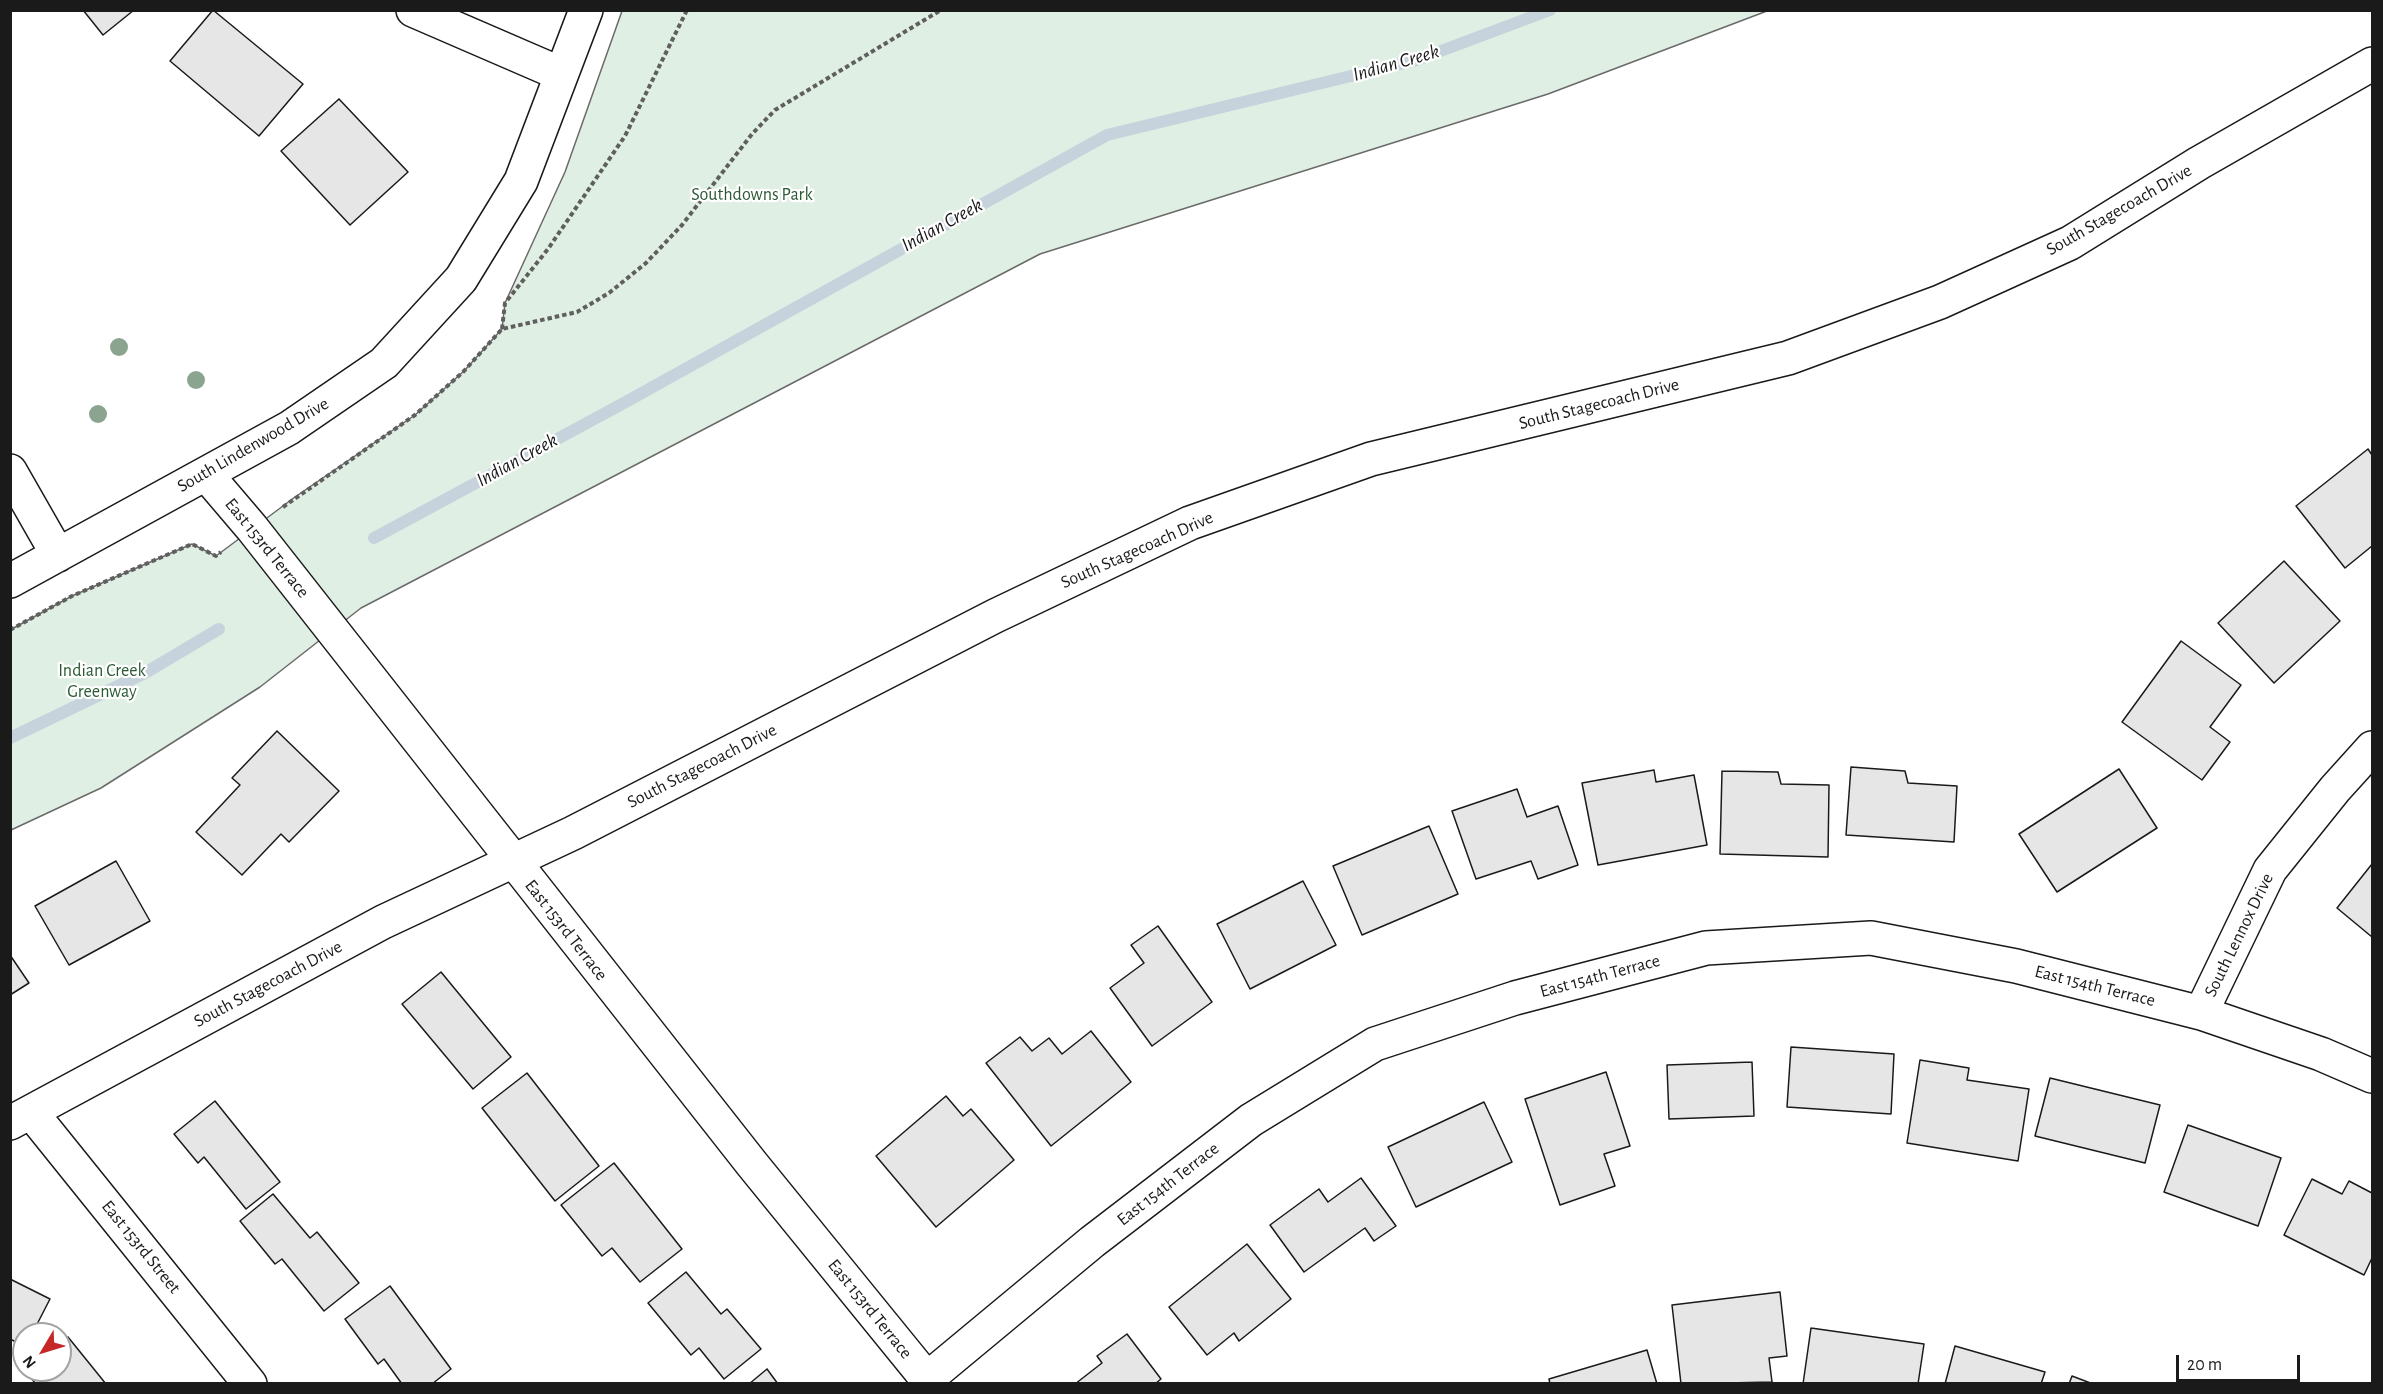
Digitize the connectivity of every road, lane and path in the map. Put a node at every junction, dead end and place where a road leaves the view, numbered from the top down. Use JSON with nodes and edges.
{"nodes":[{"id":1,"x":413,"y":10,"type":"edge"},
{"id":2,"x":586,"y":10,"type":"edge"},
{"id":3,"x":687,"y":10,"type":"edge"},
{"id":4,"x":941,"y":10,"type":"edge"},
{"id":5,"x":2373,"y":64,"type":"edge"},
{"id":6,"x":561,"y":74,"type":"junction"},
{"id":7,"x":10,"y":471,"type":"edge"},
{"id":8,"x":206,"y":474,"type":"junction"},
{"id":9,"x":58,"y":555,"type":"junction"},
{"id":10,"x":10,"y":581,"type":"edge"},
{"id":11,"x":2373,"y":748,"type":"edge"},
{"id":12,"x":512,"y":861,"type":"junction"},
{"id":13,"x":2201,"y":1013,"type":"junction"},
{"id":14,"x":2373,"y":1076,"type":"edge"},
{"id":15,"x":21,"y":1117,"type":"edge"},
{"id":16,"x":929,"y":1381,"type":"edge"},
{"id":17,"x":250,"y":1383,"type":"edge"}],
"edges":[{"from":1,"to":6,"type":"street"},
{"from":2,"to":6,"type":"street","name":"South Lindenwood Drive"},
{"from":3,"to":4,"type":"path"},
{"from":5,"to":12,"type":"street","name":"South Stagecoach Drive"},
{"from":6,"to":8,"type":"street","name":"South Lindenwood Drive"},
{"from":7,"to":9,"type":"street"},
{"from":8,"to":9,"type":"street","name":"South Lindenwood Drive"},
{"from":8,"to":12,"type":"street","name":"East 153rd Terrace"},
{"from":9,"to":10,"type":"street","name":"South Lindenwood Drive"},
{"from":11,"to":13,"type":"street","name":"South Lennox Drive"},
{"from":12,"to":15,"type":"street","name":"South Stagecoach Drive"},
{"from":12,"to":16,"type":"street","name":"East 153rd Terrace"},
{"from":13,"to":14,"type":"street","name":"East 154th Terrace"},
{"from":13,"to":16,"type":"street","name":"East 154th Terrace"},
{"from":15,"to":17,"type":"street","name":"East 153rd Street"}]}
